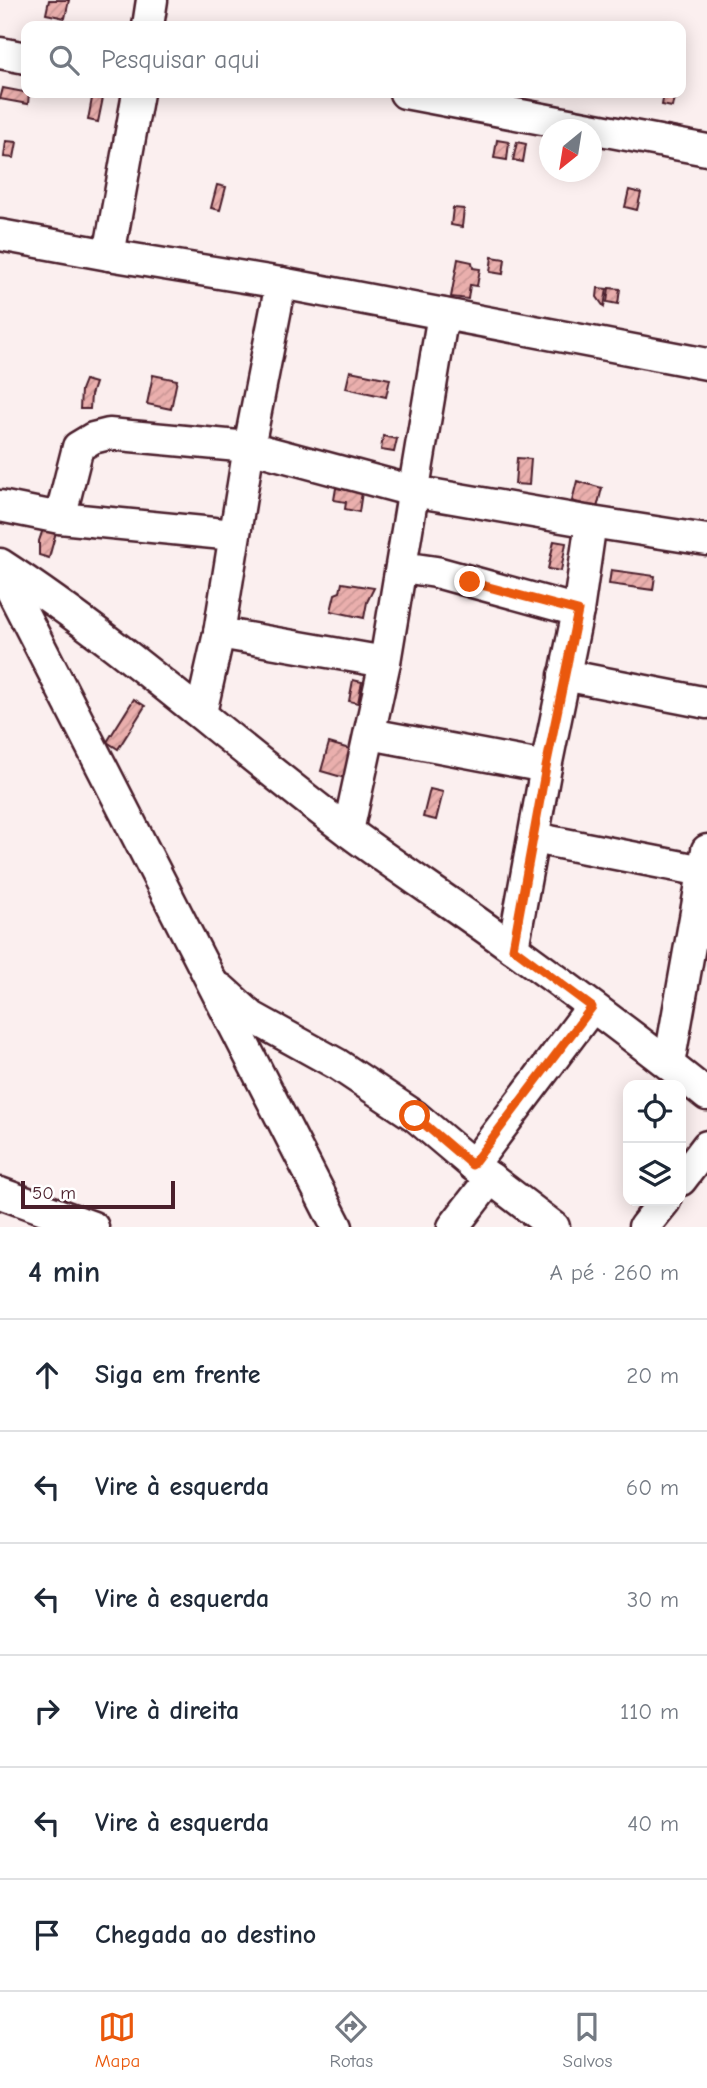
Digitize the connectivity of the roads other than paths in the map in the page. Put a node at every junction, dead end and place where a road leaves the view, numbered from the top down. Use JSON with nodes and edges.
{"nodes":[{"id":1,"x":152,"y":0,"type":"edge"},
{"id":2,"x":149,"y":21,"type":"edge"},
{"id":3,"x":0,"y":53,"type":"edge"},
{"id":4,"x":21,"y":57,"type":"edge"},
{"id":5,"x":137,"y":98,"type":"edge"},
{"id":6,"x":431,"y":98,"type":"edge"},
{"id":7,"x":707,"y":150,"type":"edge"},
{"id":8,"x":0,"y":235,"type":"edge"},
{"id":9,"x":109,"y":255,"type":"junction"},
{"id":10,"x":281,"y":283,"type":"junction"},
{"id":11,"x":443,"y":314,"type":"junction"},
{"id":12,"x":707,"y":364,"type":"edge"},
{"id":13,"x":249,"y":447,"type":"junction"},
{"id":14,"x":413,"y":491,"type":"junction"},
{"id":15,"x":0,"y":506,"type":"edge"},
{"id":16,"x":60,"y":517,"type":"junction"},
{"id":17,"x":591,"y":522,"type":"junction"},
{"id":18,"x":234,"y":535,"type":"junction"},
{"id":19,"x":707,"y":540,"type":"edge"},
{"id":20,"x":0,"y":566,"type":"edge"},
{"id":21,"x":402,"y":567,"type":"junction"},
{"id":22,"x":578,"y":611,"type":"junction"},
{"id":23,"x":219,"y":633,"type":"junction"},
{"id":24,"x":384,"y":662,"type":"junction"},
{"id":25,"x":564,"y":675,"type":"junction"},
{"id":26,"x":707,"y":703,"type":"edge"},
{"id":27,"x":201,"y":713,"type":"junction"},
{"id":28,"x":370,"y":734,"type":"junction"},
{"id":29,"x":546,"y":767,"type":"junction"},
{"id":30,"x":348,"y":831,"type":"junction"},
{"id":31,"x":534,"y":838,"type":"junction"},
{"id":32,"x":705,"y":860,"type":"edge"},
{"id":33,"x":702,"y":907,"type":"edge"},
{"id":34,"x":513,"y":948,"type":"junction"},
{"id":35,"x":208,"y":977,"type":"junction"},
{"id":36,"x":592,"y":1007,"type":"junction"},
{"id":37,"x":669,"y":1064,"type":"junction"},
{"id":38,"x":707,"y":1095,"type":"edge"},
{"id":39,"x":707,"y":1146,"type":"edge"},
{"id":40,"x":482,"y":1171,"type":"junction"},
{"id":41,"x":686,"y":1173,"type":"edge"},
{"id":42,"x":0,"y":1193,"type":"edge"},
{"id":43,"x":661,"y":1206,"type":"edge"},
{"id":44,"x":93,"y":1227,"type":"edge"},
{"id":45,"x":337,"y":1227,"type":"edge"},
{"id":46,"x":453,"y":1227,"type":"edge"},
{"id":47,"x":554,"y":1227,"type":"edge"},
{"id":48,"x":644,"y":1227,"type":"edge"}],
"edges":[{"from":1,"to":2,"type":"street"},
{"from":3,"to":4,"type":"street"},
{"from":5,"to":9,"type":"street"},
{"from":6,"to":7,"type":"street"},
{"from":8,"to":9,"type":"street"},
{"from":9,"to":10,"type":"street"},
{"from":10,"to":11,"type":"street"},
{"from":10,"to":13,"type":"street"},
{"from":11,"to":12,"type":"street"},
{"from":11,"to":14,"type":"street"},
{"from":13,"to":14,"type":"street"},
{"from":13,"to":16,"type":"street"},
{"from":13,"to":18,"type":"street"},
{"from":14,"to":17,"type":"street"},
{"from":14,"to":21,"type":"street"},
{"from":15,"to":16,"type":"street"},
{"from":16,"to":18,"type":"street"},
{"from":17,"to":19,"type":"street"},
{"from":17,"to":22,"type":"street"},
{"from":18,"to":23,"type":"street"},
{"from":20,"to":27,"type":"street"},
{"from":20,"to":35,"type":"street"},
{"from":21,"to":22,"type":"street"},
{"from":21,"to":24,"type":"street"},
{"from":22,"to":25,"type":"street"},
{"from":23,"to":24,"type":"street"},
{"from":23,"to":27,"type":"street"},
{"from":24,"to":28,"type":"street"},
{"from":25,"to":26,"type":"street"},
{"from":25,"to":29,"type":"street"},
{"from":27,"to":30,"type":"street"},
{"from":28,"to":29,"type":"street"},
{"from":28,"to":30,"type":"street"},
{"from":29,"to":31,"type":"street"},
{"from":30,"to":34,"type":"street"},
{"from":31,"to":32,"type":"street"},
{"from":31,"to":34,"type":"street"},
{"from":32,"to":33,"type":"street"},
{"from":33,"to":37,"type":"street"},
{"from":34,"to":36,"type":"street"},
{"from":35,"to":40,"type":"street"},
{"from":35,"to":45,"type":"street"},
{"from":36,"to":37,"type":"street"},
{"from":36,"to":40,"type":"street"},
{"from":37,"to":38,"type":"street"},
{"from":39,"to":41,"type":"street"},
{"from":40,"to":46,"type":"street"},
{"from":40,"to":47,"type":"street"},
{"from":42,"to":44,"type":"street"},
{"from":43,"to":48,"type":"street"}]}
